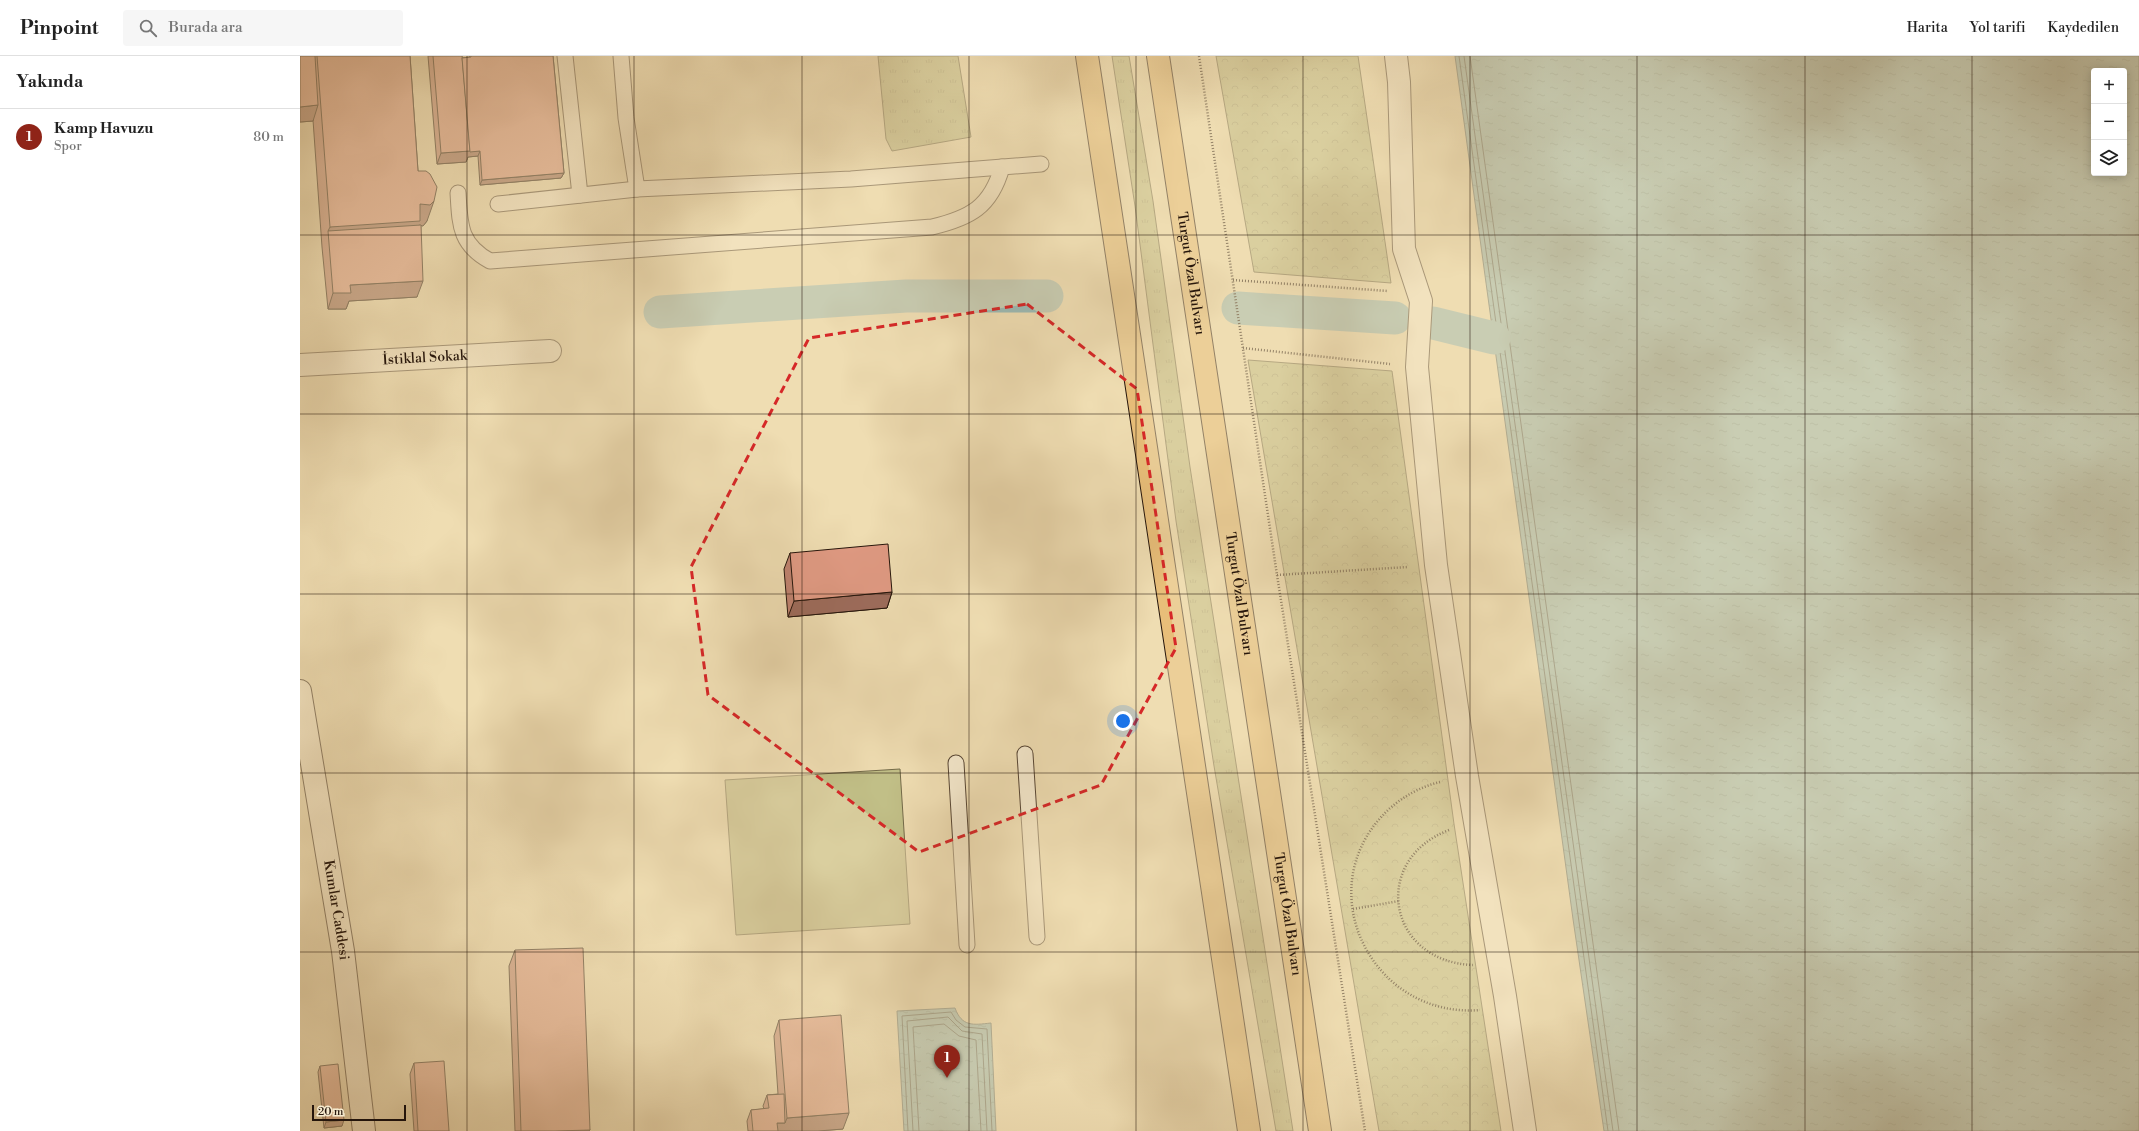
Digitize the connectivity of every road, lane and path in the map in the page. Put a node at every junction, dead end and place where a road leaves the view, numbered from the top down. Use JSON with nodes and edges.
{"nodes":[{"id":1,"x":564,"y":56,"type":"edge"},
{"id":2,"x":621,"y":56,"type":"edge"},
{"id":3,"x":1087,"y":56,"type":"edge"},
{"id":4,"x":1158,"y":56,"type":"edge"},
{"id":5,"x":1199,"y":56,"type":"edge"},
{"id":6,"x":1396,"y":56,"type":"edge"},
{"id":7,"x":1041,"y":164,"type":"dead end"},
{"id":8,"x":1002,"y":168,"type":"junction"},
{"id":9,"x":637,"y":189,"type":"junction"},
{"id":10,"x":458,"y":193,"type":"dead end"},
{"id":11,"x":580,"y":195,"type":"junction"},
{"id":12,"x":498,"y":204,"type":"dead end"},
{"id":13,"x":1233,"y":280,"type":"junction"},
{"id":14,"x":1418,"y":292,"type":"junction"},
{"id":15,"x":1243,"y":348,"type":"junction"},
{"id":16,"x":550,"y":351,"type":"dead end"},
{"id":17,"x":300,"y":365,"type":"edge"},
{"id":18,"x":1417,"y":367,"type":"junction"},
{"id":19,"x":1436,"y":565,"type":"junction"},
{"id":20,"x":1277,"y":575,"type":"junction"},
{"id":21,"x":300,"y":691,"type":"edge"},
{"id":22,"x":1025,"y":754,"type":"dead end"},
{"id":23,"x":956,"y":763,"type":"dead end"},
{"id":24,"x":1467,"y":776,"type":"junction"},
{"id":25,"x":1475,"y":824,"type":"junction"},
{"id":26,"x":1399,"y":900,"type":"junction"},
{"id":27,"x":1353,"y":909,"type":"junction"},
{"id":28,"x":1037,"y":937,"type":"dead end"},
{"id":29,"x":967,"y":945,"type":"dead end"},
{"id":30,"x":1499,"y":959,"type":"junction"},
{"id":31,"x":1506,"y":1006,"type":"junction"},
{"id":32,"x":364,"y":1131,"type":"edge"},
{"id":33,"x":1249,"y":1131,"type":"edge"},
{"id":34,"x":1320,"y":1131,"type":"edge"},
{"id":35,"x":1365,"y":1131,"type":"edge"},
{"id":36,"x":1525,"y":1131,"type":"edge"}],
"edges":[{"from":1,"to":11,"type":"lane"},
{"from":2,"to":9,"type":"lane"},
{"from":3,"to":33,"type":"highway"},
{"from":4,"to":34,"type":"highway","name":"Turgut Özal Bulvarı"},
{"from":5,"to":13,"type":"path"},
{"from":6,"to":14,"type":"street"},
{"from":7,"to":8,"type":"lane"},
{"from":8,"to":9,"type":"lane"},
{"from":8,"to":10,"type":"lane"},
{"from":9,"to":11,"type":"lane"},
{"from":11,"to":12,"type":"lane"},
{"from":13,"to":14,"type":"path"},
{"from":13,"to":15,"type":"path"},
{"from":14,"to":18,"type":"street"},
{"from":15,"to":18,"type":"path"},
{"from":15,"to":20,"type":"path"},
{"from":16,"to":17,"type":"street","name":"İstiklal Sokak"},
{"from":18,"to":19,"type":"street"},
{"from":19,"to":20,"type":"path"},
{"from":19,"to":24,"type":"street"},
{"from":20,"to":35,"type":"path"},
{"from":21,"to":32,"type":"street","name":"Kumlar Caddesi"},
{"from":22,"to":28,"type":"lane"},
{"from":23,"to":29,"type":"lane"},
{"from":24,"to":25,"type":"street"},
{"from":24,"to":27,"type":"path"},
{"from":25,"to":26,"type":"path"},
{"from":25,"to":30,"type":"street"},
{"from":26,"to":27,"type":"path"},
{"from":26,"to":30,"type":"path"},
{"from":27,"to":31,"type":"path"},
{"from":30,"to":31,"type":"street"},
{"from":31,"to":36,"type":"street"}]}
